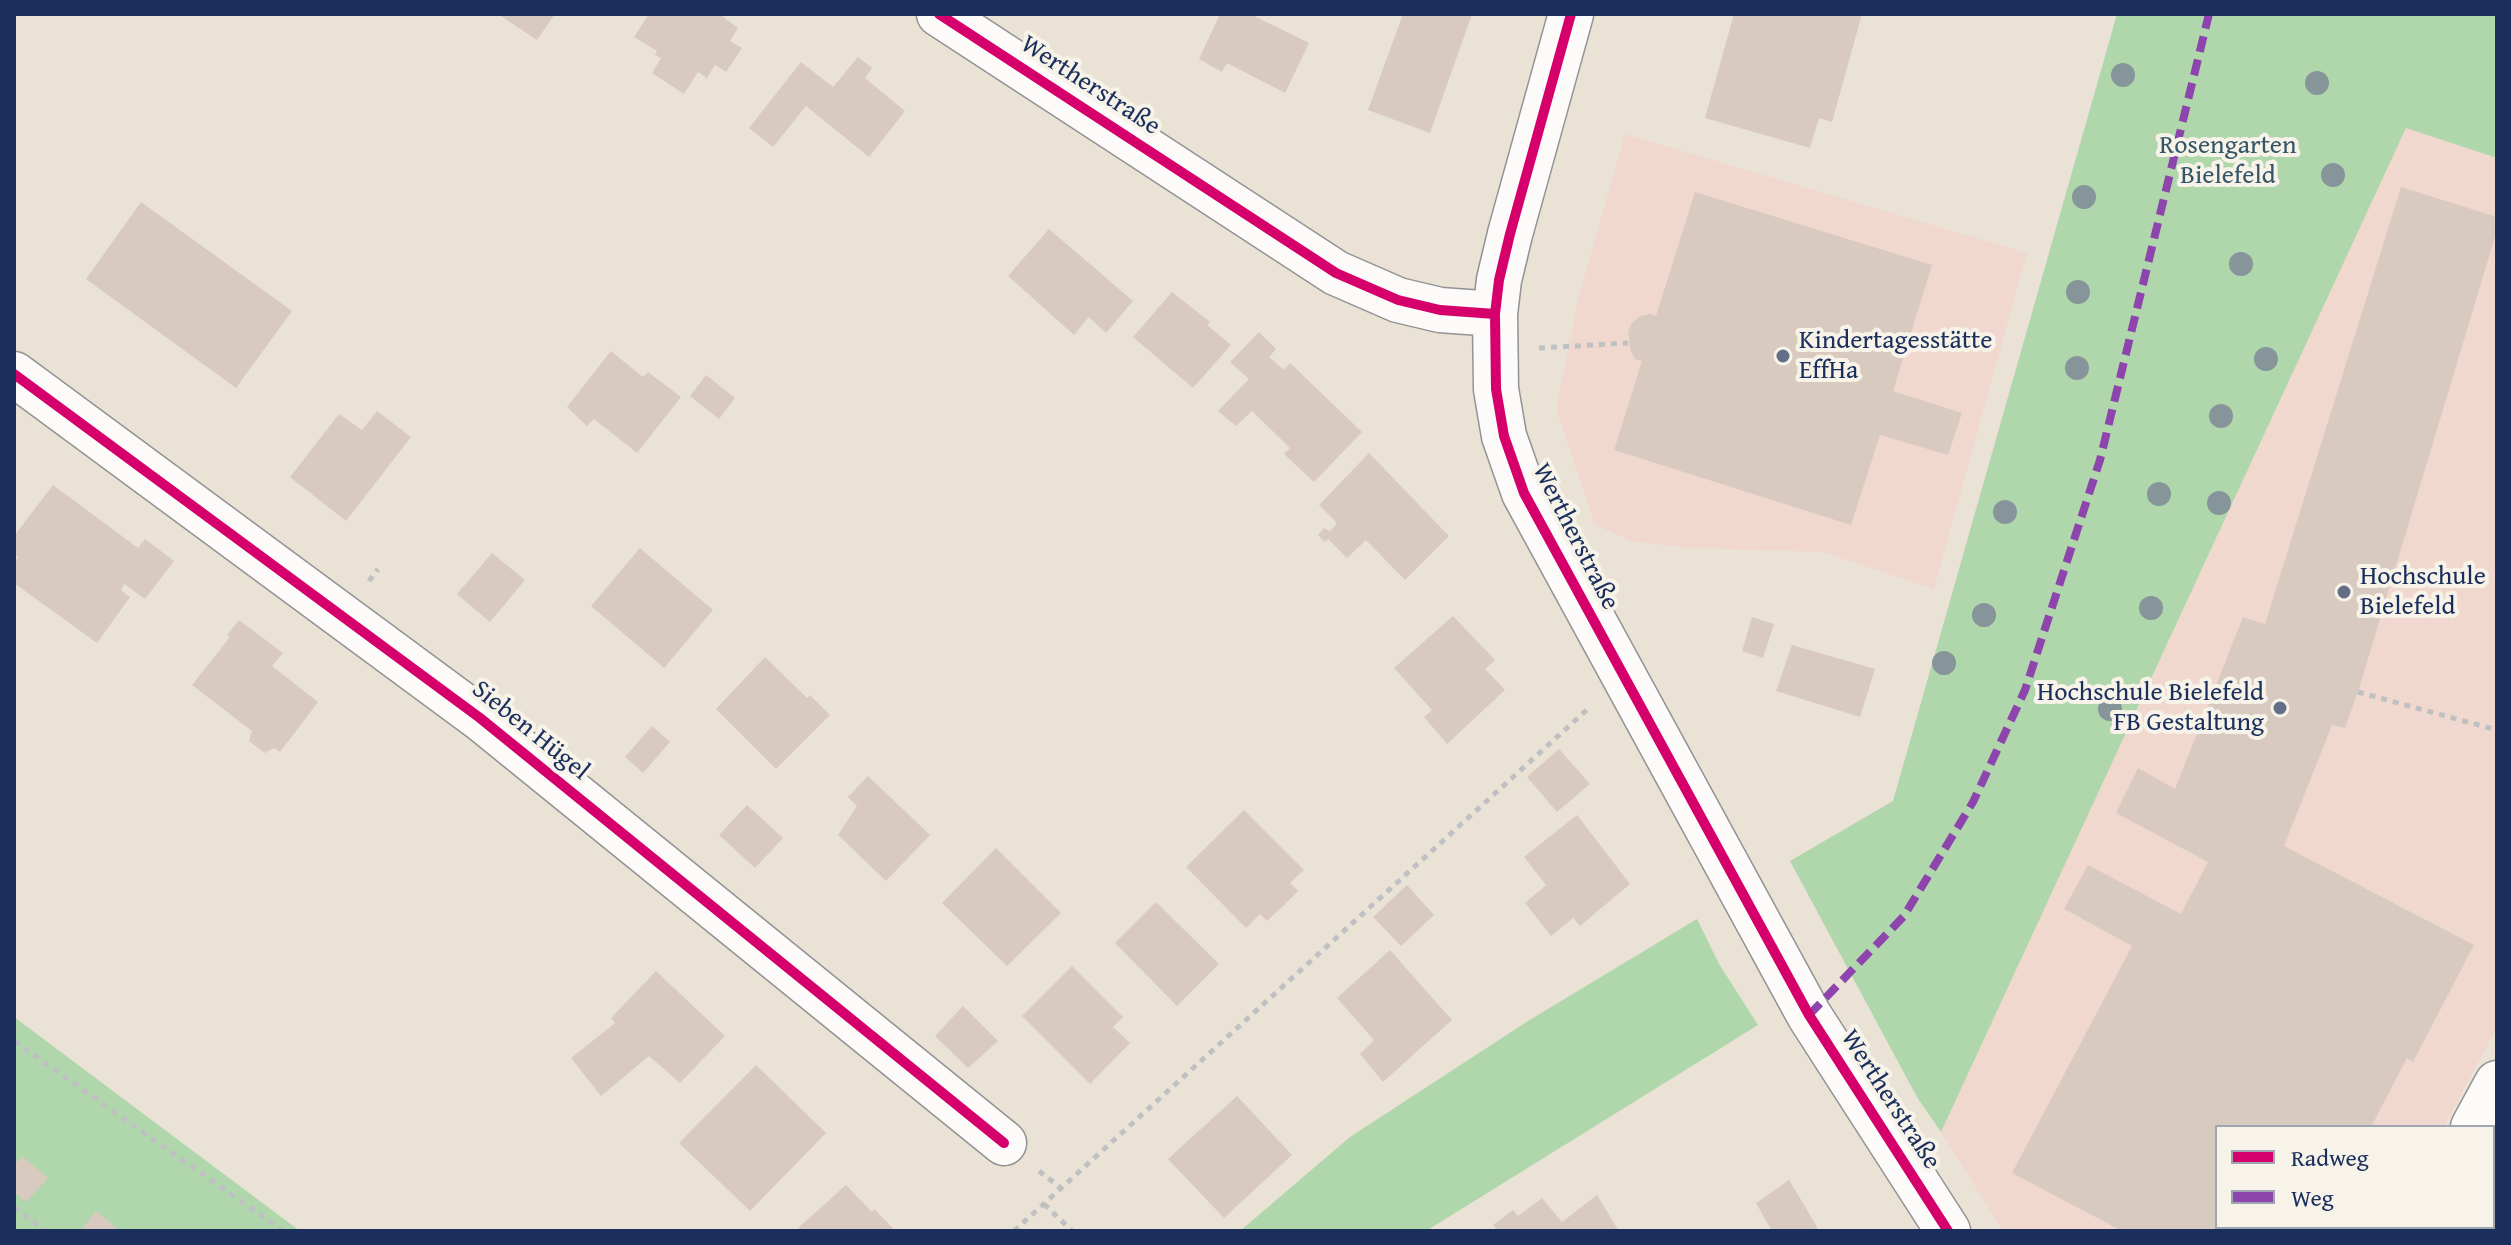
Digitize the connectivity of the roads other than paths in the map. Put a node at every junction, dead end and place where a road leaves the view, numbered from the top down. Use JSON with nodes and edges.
{"nodes":[{"id":1,"x":939,"y":14,"type":"edge"},
{"id":2,"x":1571,"y":14,"type":"edge"},
{"id":3,"x":1494,"y":332,"type":"junction"},
{"id":4,"x":14,"y":374,"type":"edge"},
{"id":5,"x":2497,"y":1083,"type":"edge"},
{"id":6,"x":2474,"y":1125,"type":"edge"},
{"id":7,"x":1004,"y":1143,"type":"dead end"},
{"id":8,"x":1948,"y":1231,"type":"edge"}],
"edges":[{"from":1,"to":3,"type":"street","name":"Wertherstraße"},
{"from":2,"to":3,"type":"street"},
{"from":3,"to":8,"type":"street","name":"Wertherstraße"},
{"from":4,"to":7,"type":"street","name":"Sieben Hügel"},
{"from":5,"to":6,"type":"street"}]}
